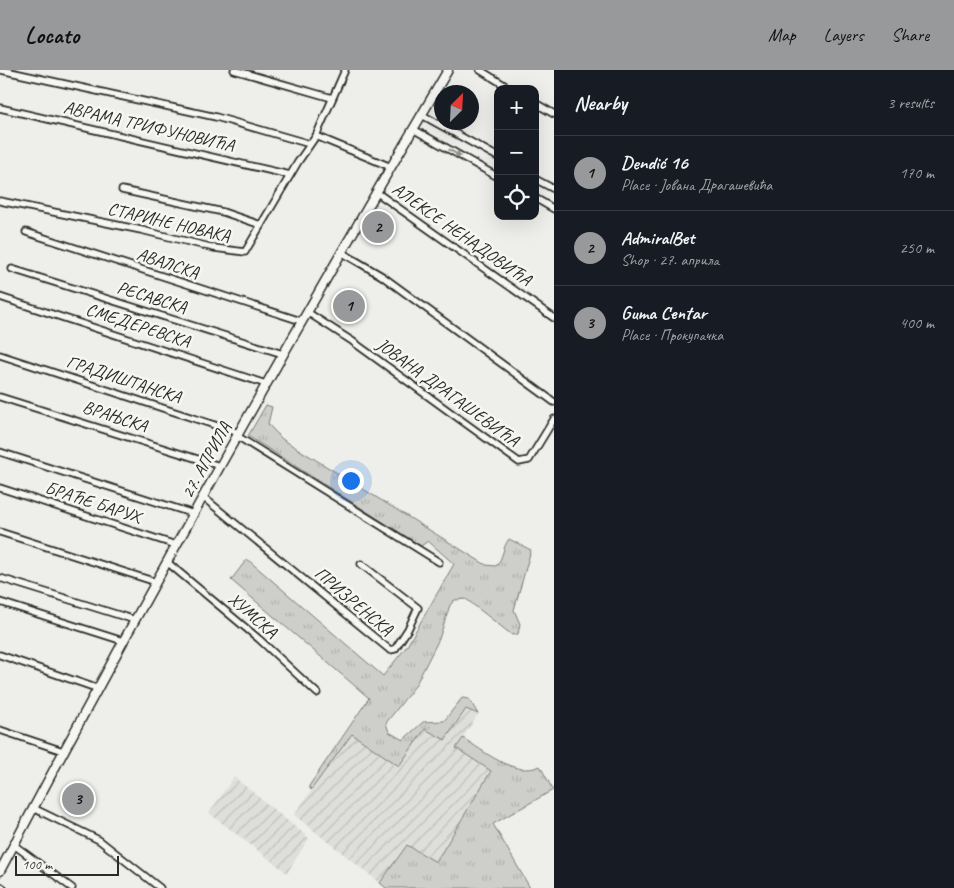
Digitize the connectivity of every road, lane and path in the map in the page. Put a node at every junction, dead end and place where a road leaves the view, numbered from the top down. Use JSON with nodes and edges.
{"nodes":[{"id":1,"x":1,"y":70,"type":"edge"},
{"id":2,"x":234,"y":70,"type":"edge"},
{"id":3,"x":345,"y":70,"type":"edge"},
{"id":4,"x":448,"y":70,"type":"edge"},
{"id":5,"x":480,"y":70,"type":"edge"},
{"id":6,"x":504,"y":85,"type":"edge"},
{"id":7,"x":332,"y":98,"type":"junction"},
{"id":8,"x":539,"y":105,"type":"edge"},
{"id":9,"x":0,"y":108,"type":"edge"},
{"id":10,"x":422,"y":114,"type":"junction"},
{"id":11,"x":554,"y":114,"type":"edge"},
{"id":12,"x":413,"y":130,"type":"junction"},
{"id":13,"x":316,"y":136,"type":"junction"},
{"id":14,"x":310,"y":144,"type":"junction"},
{"id":15,"x":494,"y":155,"type":"edge"},
{"id":16,"x":391,"y":167,"type":"junction"},
{"id":17,"x":290,"y":175,"type":"junction"},
{"id":18,"x":494,"y":175,"type":"edge"},
{"id":19,"x":539,"y":181,"type":"edge"},
{"id":20,"x":554,"y":189,"type":"edge"},
{"id":21,"x":122,"y":190,"type":"dead end"},
{"id":22,"x":376,"y":192,"type":"junction"},
{"id":23,"x":539,"y":200,"type":"edge"},
{"id":24,"x":0,"y":202,"type":"edge"},
{"id":25,"x":554,"y":209,"type":"edge"},
{"id":26,"x":261,"y":224,"type":"junction"},
{"id":27,"x":26,"y":232,"type":"dead end"},
{"id":28,"x":341,"y":252,"type":"junction"},
{"id":29,"x":12,"y":269,"type":"dead end"},
{"id":30,"x":0,"y":297,"type":"edge"},
{"id":31,"x":307,"y":312,"type":"junction"},
{"id":32,"x":554,"y":318,"type":"edge"},
{"id":33,"x":301,"y":321,"type":"junction"},
{"id":34,"x":283,"y":354,"type":"junction"},
{"id":35,"x":0,"y":355,"type":"edge"},
{"id":36,"x":266,"y":384,"type":"junction"},
{"id":37,"x":0,"y":397,"type":"edge"},
{"id":38,"x":554,"y":402,"type":"edge"},
{"id":39,"x":554,"y":419,"type":"edge"},
{"id":40,"x":238,"y":434,"type":"junction"},
{"id":41,"x":0,"y":452,"type":"edge"},
{"id":42,"x":220,"y":466,"type":"junction"},
{"id":43,"x":0,"y":488,"type":"edge"},
{"id":44,"x":203,"y":497,"type":"junction"},
{"id":45,"x":194,"y":514,"type":"junction"},
{"id":46,"x":0,"y":532,"type":"edge"},
{"id":47,"x":176,"y":545,"type":"junction"},
{"id":48,"x":167,"y":562,"type":"junction"},
{"id":49,"x":439,"y":562,"type":"dead end"},
{"id":50,"x":361,"y":564,"type":"dead end"},
{"id":51,"x":0,"y":578,"type":"edge"},
{"id":52,"x":156,"y":582,"type":"junction"},
{"id":53,"x":0,"y":602,"type":"edge"},
{"id":54,"x":135,"y":620,"type":"junction"},
{"id":55,"x":123,"y":641,"type":"junction"},
{"id":56,"x":0,"y":655,"type":"edge"},
{"id":57,"x":96,"y":688,"type":"junction"},
{"id":58,"x":316,"y":693,"type":"dead end"},
{"id":59,"x":0,"y":730,"type":"edge"},
{"id":60,"x":63,"y":751,"type":"junction"},
{"id":61,"x":33,"y":808,"type":"junction"},
{"id":62,"x":14,"y":845,"type":"junction"},
{"id":63,"x":0,"y":870,"type":"edge"},
{"id":64,"x":0,"y":886,"type":"edge"},
{"id":65,"x":3,"y":888,"type":"edge"},
{"id":66,"x":72,"y":888,"type":"edge"},
{"id":67,"x":160,"y":888,"type":"edge"}],
"edges":[{"from":1,"to":14,"type":"street"},
{"from":2,"to":7,"type":"street"},
{"from":3,"to":7,"type":"street","name":"СТАРИНЕ НОВАКА"},
{"from":4,"to":10,"type":"main road","name":"27. АПРИЛА"},
{"from":5,"to":6,"type":"street"},
{"from":7,"to":13,"type":"street","name":"СТАРИНЕ НОВАКА"},
{"from":8,"to":11,"type":"street"},
{"from":9,"to":17,"type":"street","name":"АВРАМА ТРИФУНОВИЋА"},
{"from":10,"to":12,"type":"main road","name":"27. АПРИЛА"},
{"from":10,"to":15,"type":"street"},
{"from":12,"to":16,"type":"main road","name":"27. АПРИЛА"},
{"from":12,"to":18,"type":"street","one_way":true},
{"from":13,"to":14,"type":"street","name":"СТАРИНЕ НОВАКА"},
{"from":13,"to":16,"type":"street"},
{"from":14,"to":17,"type":"street","name":"СТАРИНЕ НОВАКА"},
{"from":16,"to":22,"type":"main road","name":"27. АПРИЛА"},
{"from":17,"to":26,"type":"street","name":"СТАРИНЕ НОВАКА"},
{"from":19,"to":20,"type":"street"},
{"from":21,"to":26,"type":"street"},
{"from":22,"to":28,"type":"main road","name":"27. АПРИЛА"},
{"from":22,"to":32,"type":"street","name":"АЛЕКСЕ НЕНАДОВИЋА"},
{"from":23,"to":25,"type":"street"},
{"from":24,"to":26,"type":"street","name":"СТАРИНЕ НОВАКА"},
{"from":27,"to":33,"type":"street","name":"АВАЛСКА"},
{"from":28,"to":31,"type":"main road","name":"27. АПРИЛА"},
{"from":28,"to":38,"type":"street"},
{"from":29,"to":34,"type":"street","name":"РЕСАВСКА"},
{"from":30,"to":36,"type":"street","name":"СМЕДЕРЕВСКА"},
{"from":31,"to":33,"type":"main road","name":"27. АПРИЛА"},
{"from":31,"to":39,"type":"street","name":"ЈОВАНА ДРАГАШЕВИЋА"},
{"from":33,"to":34,"type":"main road","name":"27. АПРИЛА"},
{"from":34,"to":36,"type":"main road","name":"27. АПРИЛА"},
{"from":35,"to":40,"type":"street","name":"ГРАДИШТАНСКА"},
{"from":36,"to":40,"type":"main road","name":"27. АПРИЛА"},
{"from":37,"to":42,"type":"street","name":"ВРАЊСКА"},
{"from":40,"to":42,"type":"main road","name":"27. АПРИЛА"},
{"from":40,"to":49,"type":"street","name":"ГРАДИШТАНСКА"},
{"from":41,"to":45,"type":"street"},
{"from":42,"to":44,"type":"main road","name":"27. АПРИЛА"},
{"from":43,"to":47,"type":"street","name":"БРАЋЕ БАРУХ"},
{"from":44,"to":45,"type":"main road","name":"27. АПРИЛА"},
{"from":44,"to":50,"type":"street","name":"ПРИЗРЕНСКА"},
{"from":45,"to":47,"type":"main road","name":"27. АПРИЛА"},
{"from":46,"to":52,"type":"street"},
{"from":47,"to":48,"type":"main road","name":"27. АПРИЛА"},
{"from":48,"to":52,"type":"main road","name":"27. АПРИЛА"},
{"from":48,"to":58,"type":"street","name":"ХУМСКА"},
{"from":51,"to":54,"type":"street"},
{"from":52,"to":54,"type":"main road","name":"27. АПРИЛА"},
{"from":53,"to":55,"type":"street"},
{"from":54,"to":55,"type":"main road","name":"27. АПРИЛА"},
{"from":55,"to":57,"type":"main road","name":"27. АПРИЛА"},
{"from":56,"to":57,"type":"street"},
{"from":57,"to":60,"type":"main road","name":"27. АПРИЛА"},
{"from":59,"to":60,"type":"street"},
{"from":60,"to":61,"type":"main road","name":"27. АПРИЛА"},
{"from":61,"to":62,"type":"main road","name":"27. АПРИЛА"},
{"from":61,"to":67,"type":"street"},
{"from":62,"to":63,"type":"main road","name":"27. АПРИЛА"},
{"from":62,"to":66,"type":"street"},
{"from":64,"to":65,"type":"street"}]}
